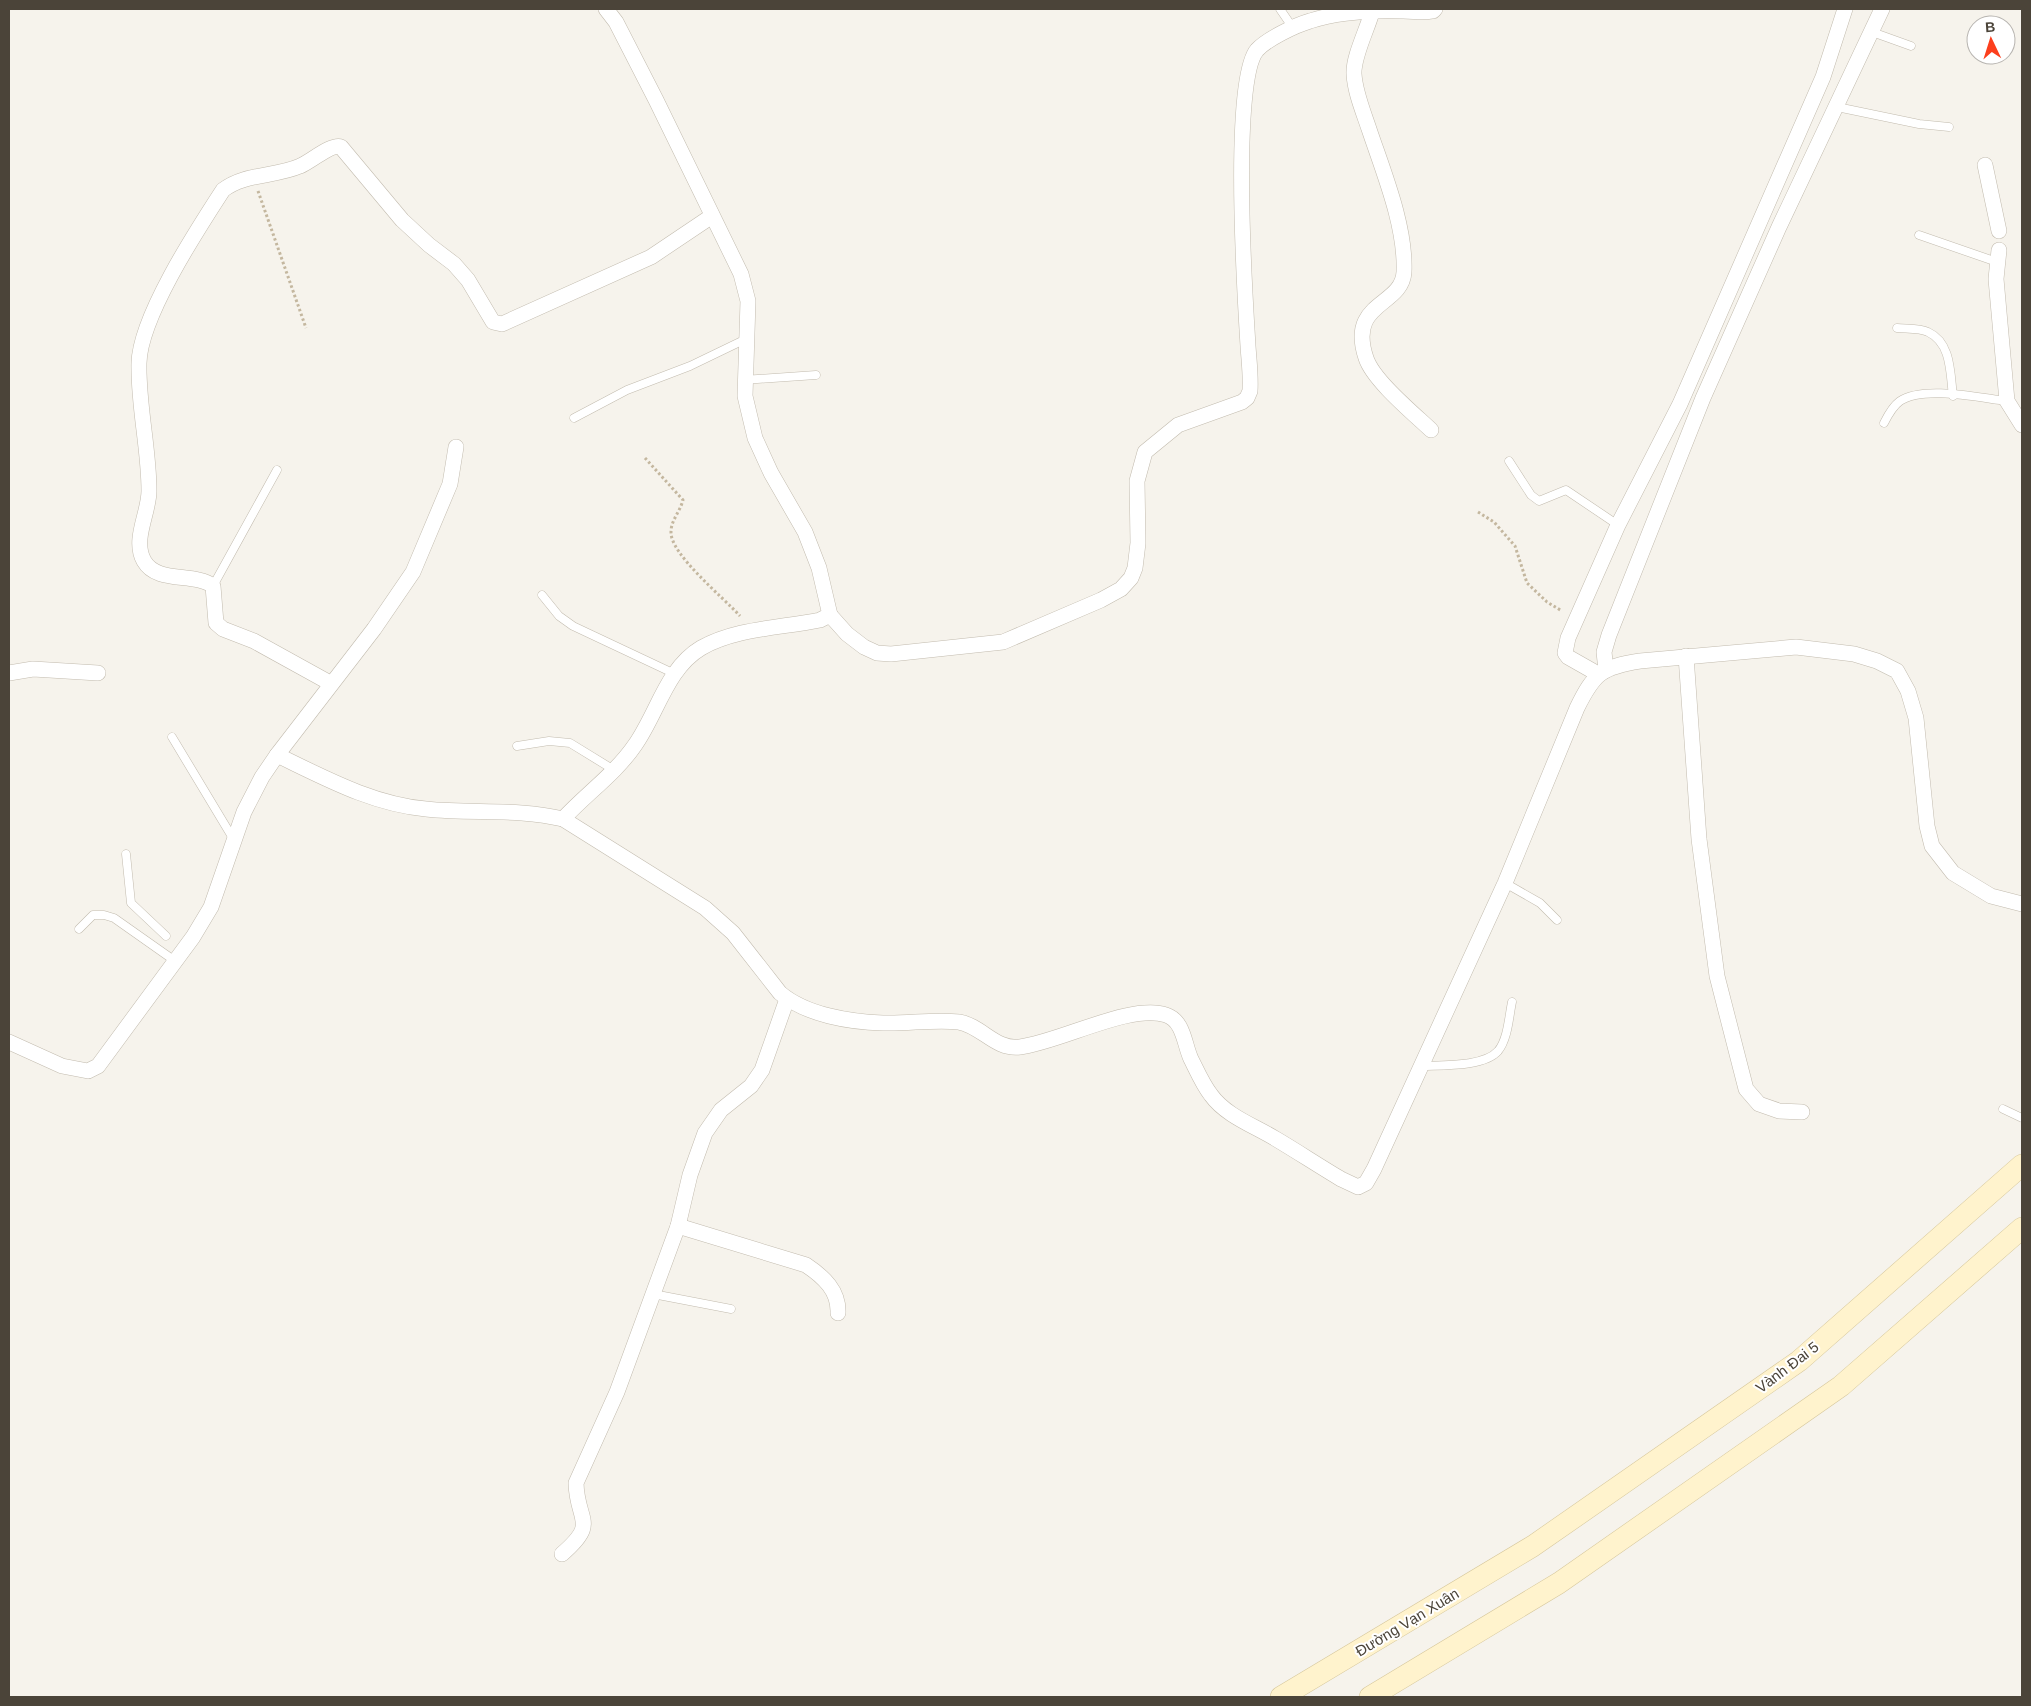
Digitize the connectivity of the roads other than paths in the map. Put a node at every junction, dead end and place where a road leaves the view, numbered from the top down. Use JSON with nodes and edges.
{"nodes":[{"id":1,"x":606,"y":9,"type":"edge"},
{"id":2,"x":1280,"y":9,"type":"edge"},
{"id":3,"x":1436,"y":9,"type":"edge"},
{"id":4,"x":1845,"y":9,"type":"edge"},
{"id":5,"x":1882,"y":9,"type":"edge"},
{"id":6,"x":1372,"y":12,"type":"junction"},
{"id":7,"x":1293,"y":28,"type":"junction"},
{"id":8,"x":1872,"y":32,"type":"junction"},
{"id":9,"x":1911,"y":46,"type":"dead end"},
{"id":10,"x":1837,"y":107,"type":"junction"},
{"id":11,"x":1949,"y":127,"type":"dead end"},
{"id":12,"x":1985,"y":165,"type":"dead end"},
{"id":13,"x":712,"y":216,"type":"junction"},
{"id":14,"x":1999,"y":231,"type":"dead end"},
{"id":15,"x":1919,"y":235,"type":"dead end"},
{"id":16,"x":1998,"y":256,"type":"joint"},
{"id":17,"x":1897,"y":328,"type":"dead end"},
{"id":18,"x":746,"y":339,"type":"junction"},
{"id":19,"x":816,"y":375,"type":"dead end"},
{"id":20,"x":744,"y":380,"type":"junction"},
{"id":21,"x":1953,"y":396,"type":"junction"},
{"id":22,"x":2007,"y":401,"type":"junction"},
{"id":23,"x":574,"y":418,"type":"dead end"},
{"id":24,"x":1884,"y":422,"type":"dead end"},
{"id":25,"x":2022,"y":424,"type":"edge"},
{"id":26,"x":1431,"y":430,"type":"dead end"},
{"id":27,"x":456,"y":447,"type":"dead end"},
{"id":28,"x":1509,"y":461,"type":"dead end"},
{"id":29,"x":277,"y":470,"type":"dead end"},
{"id":30,"x":1618,"y":525,"type":"junction"},
{"id":31,"x":213,"y":586,"type":"junction"},
{"id":32,"x":542,"y":595,"type":"dead end"},
{"id":33,"x":830,"y":615,"type":"junction"},
{"id":34,"x":1686,"y":656,"type":"junction"},
{"id":35,"x":1597,"y":670,"type":"junction"},
{"id":36,"x":9,"y":673,"type":"edge"},
{"id":37,"x":98,"y":673,"type":"dead end"},
{"id":38,"x":675,"y":674,"type":"junction"},
{"id":39,"x":330,"y":683,"type":"junction"},
{"id":40,"x":172,"y":737,"type":"dead end"},
{"id":41,"x":517,"y":746,"type":"dead end"},
{"id":42,"x":277,"y":754,"type":"junction"},
{"id":43,"x":614,"y":770,"type":"junction"},
{"id":44,"x":563,"y":819,"type":"junction"},
{"id":45,"x":234,"y":841,"type":"junction"},
{"id":46,"x":126,"y":854,"type":"dead end"},
{"id":47,"x":1505,"y":883,"type":"junction"},
{"id":48,"x":2022,"y":904,"type":"edge"},
{"id":49,"x":1557,"y":920,"type":"dead end"},
{"id":50,"x":79,"y":929,"type":"dead end"},
{"id":51,"x":166,"y":936,"type":"dead end"},
{"id":52,"x":179,"y":952,"type":"junction"},
{"id":53,"x":787,"y":999,"type":"junction"},
{"id":54,"x":1512,"y":1002,"type":"dead end"},
{"id":55,"x":9,"y":1042,"type":"edge"},
{"id":56,"x":1422,"y":1066,"type":"junction"},
{"id":57,"x":2003,"y":1109,"type":"dead end"},
{"id":58,"x":1802,"y":1112,"type":"dead end"},
{"id":59,"x":2022,"y":1118,"type":"edge"},
{"id":60,"x":2022,"y":1165,"type":"edge"},
{"id":61,"x":678,"y":1226,"type":"junction"},
{"id":62,"x":2022,"y":1228,"type":"edge"},
{"id":63,"x":653,"y":1294,"type":"junction"},
{"id":64,"x":731,"y":1309,"type":"dead end"},
{"id":65,"x":838,"y":1313,"type":"dead end"},
{"id":66,"x":1533,"y":1546,"type":"joint"},
{"id":67,"x":562,"y":1554,"type":"dead end"},
{"id":68,"x":1281,"y":1697,"type":"edge"},
{"id":69,"x":1370,"y":1697,"type":"edge"}],
"edges":[{"from":1,"to":13,"type":"street"},
{"from":2,"to":7,"type":"lane"},
{"from":3,"to":6,"type":"street"},
{"from":4,"to":30,"type":"street"},
{"from":5,"to":8,"type":"street"},
{"from":6,"to":7,"type":"street"},
{"from":6,"to":26,"type":"street"},
{"from":7,"to":33,"type":"street"},
{"from":8,"to":9,"type":"lane"},
{"from":8,"to":10,"type":"street"},
{"from":10,"to":11,"type":"lane"},
{"from":10,"to":35,"type":"street"},
{"from":12,"to":14,"type":"street"},
{"from":13,"to":18,"type":"street"},
{"from":13,"to":31,"type":"street"},
{"from":15,"to":16,"type":"lane"},
{"from":16,"to":22,"type":"street"},
{"from":17,"to":21,"type":"lane"},
{"from":18,"to":20,"type":"street"},
{"from":18,"to":23,"type":"lane"},
{"from":19,"to":20,"type":"lane"},
{"from":20,"to":33,"type":"street"},
{"from":21,"to":22,"type":"lane"},
{"from":21,"to":24,"type":"lane"},
{"from":22,"to":25,"type":"street"},
{"from":27,"to":39,"type":"street"},
{"from":28,"to":30,"type":"lane"},
{"from":29,"to":31,"type":"lane"},
{"from":30,"to":35,"type":"street"},
{"from":31,"to":39,"type":"street"},
{"from":32,"to":38,"type":"lane"},
{"from":33,"to":38,"type":"street"},
{"from":34,"to":35,"type":"street"},
{"from":34,"to":48,"type":"street"},
{"from":34,"to":58,"type":"street"},
{"from":35,"to":47,"type":"street"},
{"from":36,"to":37,"type":"street"},
{"from":38,"to":43,"type":"street"},
{"from":39,"to":42,"type":"street"},
{"from":40,"to":45,"type":"lane"},
{"from":41,"to":43,"type":"lane"},
{"from":42,"to":44,"type":"street"},
{"from":42,"to":45,"type":"street"},
{"from":43,"to":44,"type":"street"},
{"from":44,"to":53,"type":"street"},
{"from":45,"to":52,"type":"street"},
{"from":46,"to":51,"type":"lane"},
{"from":47,"to":49,"type":"lane"},
{"from":47,"to":56,"type":"street"},
{"from":50,"to":52,"type":"lane"},
{"from":52,"to":55,"type":"street"},
{"from":53,"to":56,"type":"street"},
{"from":53,"to":61,"type":"street"},
{"from":54,"to":56,"type":"lane"},
{"from":57,"to":59,"type":"lane"},
{"from":60,"to":66,"type":"main road","name":"Vành Đai 5"},
{"from":61,"to":63,"type":"street"},
{"from":61,"to":65,"type":"street"},
{"from":62,"to":69,"type":"main road"},
{"from":63,"to":64,"type":"lane"},
{"from":63,"to":67,"type":"street"},
{"from":66,"to":68,"type":"main road","name":"Đường Vạn Xuân"}]}
